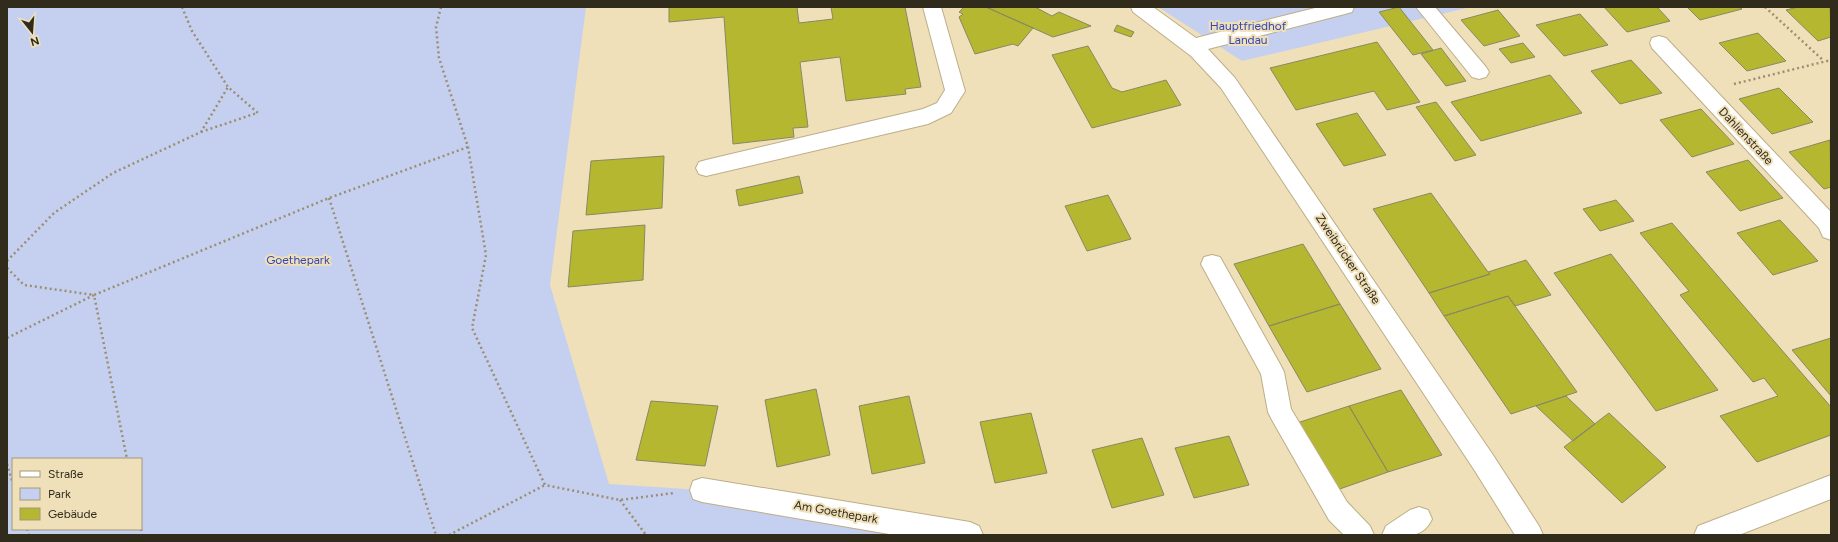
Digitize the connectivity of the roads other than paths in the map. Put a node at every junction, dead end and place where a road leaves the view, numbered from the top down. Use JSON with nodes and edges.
{"nodes":[{"id":1,"x":932,"y":7,"type":"edge"},
{"id":2,"x":1140,"y":7,"type":"edge"},
{"id":3,"x":1345,"y":7,"type":"edge"},
{"id":4,"x":1425,"y":7,"type":"edge"},
{"id":5,"x":1659,"y":43,"type":"dead end"},
{"id":6,"x":1194,"y":46,"type":"junction"},
{"id":7,"x":1479,"y":72,"type":"dead end"},
{"id":8,"x":706,"y":168,"type":"dead end"},
{"id":9,"x":1831,"y":231,"type":"edge"},
{"id":10,"x":1212,"y":264,"type":"dead end"},
{"id":11,"x":1831,"y":487,"type":"edge"},
{"id":12,"x":702,"y":490,"type":"road end"},
{"id":13,"x":1419,"y":519,"type":"dead end"},
{"id":14,"x":970,"y":535,"type":"edge"},
{"id":15,"x":1361,"y":535,"type":"edge"},
{"id":16,"x":1395,"y":535,"type":"edge"},
{"id":17,"x":1530,"y":535,"type":"edge"},
{"id":18,"x":1707,"y":535,"type":"edge"}],
"edges":[{"from":1,"to":8,"type":"street"},
{"from":2,"to":6,"type":"street","name":"Zweibrücker Straße"},
{"from":3,"to":6,"type":"street"},
{"from":4,"to":7,"type":"street"},
{"from":5,"to":9,"type":"street","name":"Dahlienstraße"},
{"from":6,"to":17,"type":"street","name":"Zweibrücker Straße"},
{"from":10,"to":15,"type":"street"},
{"from":11,"to":18,"type":"street"},
{"from":12,"to":14,"type":"street","name":"Am Goethepark"},
{"from":13,"to":16,"type":"street"}]}
